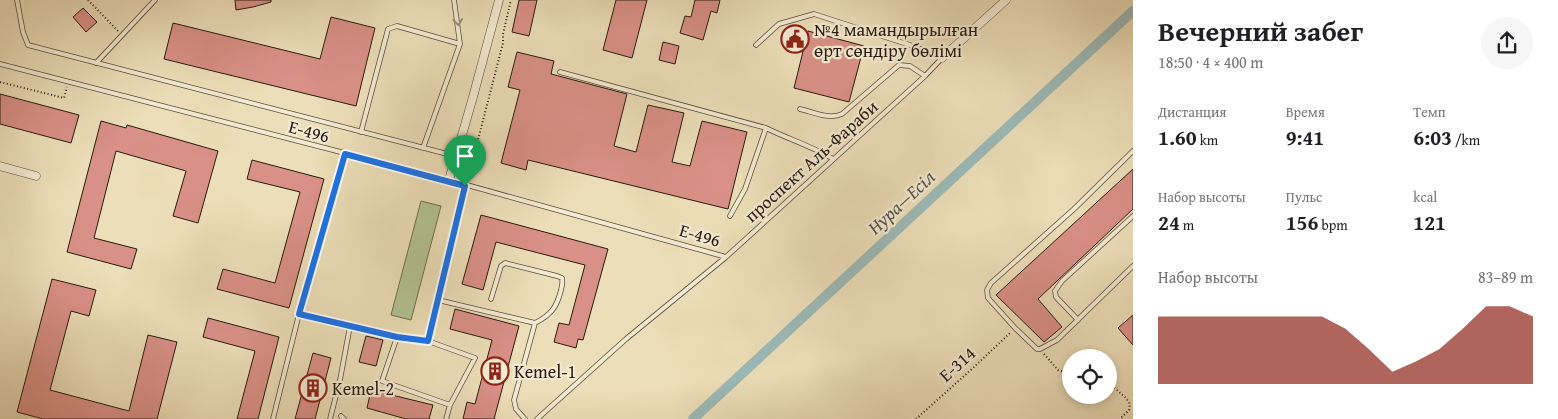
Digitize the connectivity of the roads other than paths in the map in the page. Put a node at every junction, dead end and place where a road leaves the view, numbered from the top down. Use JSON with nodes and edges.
{"nodes":[{"id":1,"x":17,"y":0,"type":"edge"},
{"id":2,"x":155,"y":0,"type":"edge"},
{"id":3,"x":454,"y":0,"type":"edge"},
{"id":4,"x":499,"y":0,"type":"edge"},
{"id":5,"x":1006,"y":0,"type":"edge"},
{"id":6,"x":460,"y":44,"type":"junction"},
{"id":7,"x":756,"y":45,"type":"dead end"},
{"id":8,"x":942,"y":58,"type":"junction"},
{"id":9,"x":96,"y":63,"type":"junction"},
{"id":10,"x":0,"y":64,"type":"edge"},
{"id":11,"x":560,"y":72,"type":"dead end"},
{"id":12,"x":925,"y":76,"type":"junction"},
{"id":13,"x":800,"y":109,"type":"dead end"},
{"id":14,"x":766,"y":128,"type":"junction"},
{"id":15,"x":361,"y":132,"type":"junction"},
{"id":16,"x":423,"y":148,"type":"junction"},
{"id":17,"x":1133,"y":151,"type":"edge"},
{"id":18,"x":345,"y":154,"type":"junction"},
{"id":19,"x":456,"y":157,"type":"junction"},
{"id":20,"x":833,"y":159,"type":"junction"},
{"id":21,"x":0,"y":166,"type":"edge"},
{"id":22,"x":36,"y":176,"type":"dead end"},
{"id":23,"x":449,"y":180,"type":"junction"},
{"id":24,"x":465,"y":186,"type":"junction"},
{"id":25,"x":730,"y":216,"type":"dead end"},
{"id":26,"x":1133,"y":216,"type":"edge"},
{"id":27,"x":726,"y":257,"type":"junction"},
{"id":28,"x":1133,"y":266,"type":"edge"},
{"id":29,"x":491,"y":299,"type":"dead end"},
{"id":30,"x":438,"y":300,"type":"junction"},
{"id":31,"x":299,"y":314,"type":"junction"},
{"id":32,"x":1078,"y":320,"type":"junction"},
{"id":33,"x":535,"y":323,"type":"junction"},
{"id":34,"x":350,"y":326,"type":"junction"},
{"id":35,"x":397,"y":337,"type":"junction"},
{"id":36,"x":428,"y":341,"type":"junction"},
{"id":37,"x":450,"y":405,"type":"junction"},
{"id":38,"x":273,"y":419,"type":"edge"},
{"id":39,"x":330,"y":419,"type":"edge"},
{"id":40,"x":446,"y":419,"type":"edge"},
{"id":41,"x":525,"y":419,"type":"edge"},
{"id":42,"x":537,"y":419,"type":"edge"}],
"edges":[{"from":1,"to":9,"type":"lane"},
{"from":2,"to":9,"type":"lane"},
{"from":3,"to":6,"type":"lane","one_way":true},
{"from":4,"to":19,"type":"street"},
{"from":5,"to":8,"type":"street"},
{"from":6,"to":15,"type":"lane"},
{"from":6,"to":16,"type":"lane"},
{"from":7,"to":8,"type":"lane"},
{"from":8,"to":12,"type":"lane","name":"проспект Аль-Фараби"},
{"from":9,"to":15,"type":"lane"},
{"from":10,"to":18,"type":"lane","name":"E-496"},
{"from":11,"to":14,"type":"lane"},
{"from":12,"to":13,"type":"lane"},
{"from":12,"to":20,"type":"lane","name":"проспект Аль-Фараби"},
{"from":14,"to":20,"type":"lane"},
{"from":14,"to":25,"type":"lane"},
{"from":15,"to":16,"type":"lane"},
{"from":16,"to":19,"type":"lane"},
{"from":17,"to":32,"type":"lane"},
{"from":18,"to":23,"type":"lane","name":"E-496"},
{"from":18,"to":31,"type":"lane"},
{"from":19,"to":23,"type":"street"},
{"from":20,"to":27,"type":"lane","name":"проспект Аль-Фараби"},
{"from":21,"to":22,"type":"street"},
{"from":23,"to":24,"type":"lane","name":"E-496"},
{"from":24,"to":27,"type":"lane","name":"E-496"},
{"from":24,"to":30,"type":"lane"},
{"from":26,"to":32,"type":"lane"},
{"from":27,"to":42,"type":"lane","name":"проспект Аль-Фараби"},
{"from":28,"to":32,"type":"lane"},
{"from":29,"to":33,"type":"lane"},
{"from":30,"to":33,"type":"lane"},
{"from":30,"to":36,"type":"lane"},
{"from":31,"to":34,"type":"lane"},
{"from":31,"to":38,"type":"lane"},
{"from":33,"to":41,"type":"lane"},
{"from":34,"to":35,"type":"lane"},
{"from":34,"to":39,"type":"lane"},
{"from":35,"to":36,"type":"lane"},
{"from":35,"to":37,"type":"lane"},
{"from":36,"to":37,"type":"lane"},
{"from":37,"to":40,"type":"lane"}]}
